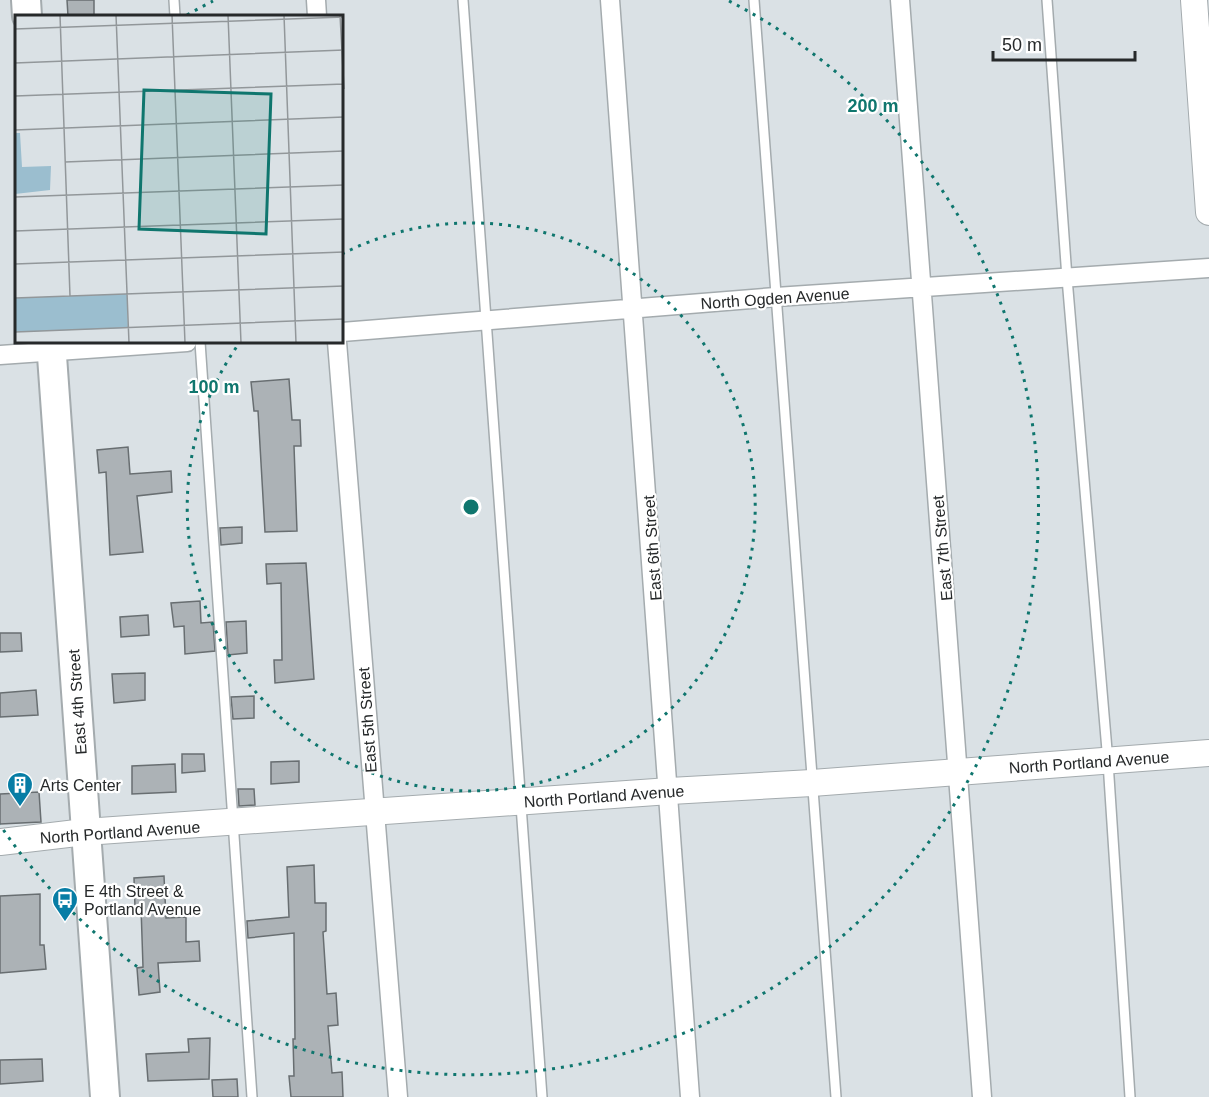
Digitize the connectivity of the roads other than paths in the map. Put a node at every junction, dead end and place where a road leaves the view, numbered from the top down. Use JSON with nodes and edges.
{"nodes":[{"id":1,"x":26,"y":0,"type":"edge"},
{"id":2,"x":174,"y":0,"type":"edge"},
{"id":3,"x":315,"y":0,"type":"edge"},
{"id":4,"x":463,"y":0,"type":"edge"},
{"id":5,"x":610,"y":0,"type":"edge"},
{"id":6,"x":754,"y":0,"type":"edge"},
{"id":7,"x":900,"y":0,"type":"edge"},
{"id":8,"x":1047,"y":0,"type":"edge"},
{"id":9,"x":1194,"y":0,"type":"edge"},
{"id":10,"x":27,"y":15,"type":"edge"},
{"id":11,"x":175,"y":15,"type":"edge"},
{"id":12,"x":316,"y":15,"type":"edge"},
{"id":13,"x":1209,"y":212,"type":"edge"},
{"id":14,"x":1209,"y":268,"type":"edge"},
{"id":15,"x":1067,"y":278,"type":"junction"},
{"id":16,"x":921,"y":288,"type":"junction"},
{"id":17,"x":776,"y":297,"type":"junction"},
{"id":18,"x":634,"y":308,"type":"junction"},
{"id":19,"x":486,"y":319,"type":"junction"},
{"id":20,"x":344,"y":332,"type":"edge"},
{"id":21,"x":119,"y":344,"type":"edge"},
{"id":22,"x":200,"y":344,"type":"edge"},
{"id":23,"x":337,"y":344,"type":"edge"},
{"id":24,"x":51,"y":346,"type":"edge"},
{"id":25,"x":0,"y":355,"type":"edge"},
{"id":26,"x":1209,"y":753,"type":"edge"},
{"id":27,"x":1108,"y":762,"type":"junction"},
{"id":28,"x":959,"y":770,"type":"junction"},
{"id":29,"x":812,"y":783,"type":"junction"},
{"id":30,"x":670,"y":790,"type":"junction"},
{"id":31,"x":521,"y":801,"type":"junction"},
{"id":32,"x":374,"y":813,"type":"junction"},
{"id":33,"x":232,"y":824,"type":"junction"},
{"id":34,"x":85,"y":832,"type":"junction"},
{"id":35,"x":0,"y":842,"type":"edge"},
{"id":36,"x":105,"y":1097,"type":"edge"},
{"id":37,"x":252,"y":1097,"type":"edge"},
{"id":38,"x":398,"y":1097,"type":"edge"},
{"id":39,"x":542,"y":1097,"type":"edge"},
{"id":40,"x":690,"y":1097,"type":"edge"},
{"id":41,"x":836,"y":1097,"type":"edge"},
{"id":42,"x":982,"y":1097,"type":"edge"},
{"id":43,"x":1130,"y":1097,"type":"edge"}],
"edges":[{"from":1,"to":10,"type":"main road"},
{"from":2,"to":11,"type":"lane"},
{"from":3,"to":12,"type":"street"},
{"from":4,"to":19,"type":"lane"},
{"from":5,"to":18,"type":"street","name":"East 6th Street"},
{"from":6,"to":17,"type":"lane"},
{"from":7,"to":16,"type":"street","name":"East 7th Street"},
{"from":8,"to":15,"type":"lane"},
{"from":9,"to":13,"type":"street"},
{"from":14,"to":15,"type":"street","name":"North Ogden Avenue"},
{"from":15,"to":16,"type":"street","name":"North Ogden Avenue"},
{"from":15,"to":27,"type":"lane"},
{"from":16,"to":17,"type":"street","name":"North Ogden Avenue"},
{"from":16,"to":28,"type":"street","name":"East 7th Street"},
{"from":17,"to":18,"type":"street","name":"North Ogden Avenue"},
{"from":17,"to":29,"type":"lane"},
{"from":18,"to":19,"type":"street","name":"North Ogden Avenue"},
{"from":18,"to":30,"type":"street","name":"East 6th Street"},
{"from":19,"to":20,"type":"street","name":"North Ogden Avenue"},
{"from":19,"to":31,"type":"lane"},
{"from":21,"to":24,"type":"street"},
{"from":22,"to":33,"type":"lane"},
{"from":23,"to":32,"type":"street","name":"East 5th Street"},
{"from":24,"to":25,"type":"street"},
{"from":24,"to":34,"type":"main road","name":"East 4th Street"},
{"from":26,"to":27,"type":"street","name":"North Portland Avenue"},
{"from":27,"to":28,"type":"street","name":"North Portland Avenue"},
{"from":27,"to":43,"type":"lane"},
{"from":28,"to":29,"type":"street","name":"North Portland Avenue"},
{"from":28,"to":42,"type":"street","name":"East 7th Street"},
{"from":29,"to":30,"type":"street","name":"North Portland Avenue"},
{"from":29,"to":41,"type":"lane"},
{"from":30,"to":31,"type":"street","name":"North Portland Avenue"},
{"from":30,"to":40,"type":"street","name":"East 6th Street"},
{"from":31,"to":32,"type":"street","name":"North Portland Avenue"},
{"from":31,"to":39,"type":"lane"},
{"from":32,"to":33,"type":"street","name":"North Portland Avenue"},
{"from":32,"to":38,"type":"street","name":"East 5th Street"},
{"from":33,"to":34,"type":"street","name":"North Portland Avenue"},
{"from":33,"to":37,"type":"lane"},
{"from":34,"to":35,"type":"street","name":"North Portland Avenue"},
{"from":34,"to":36,"type":"main road","name":"East 4th Street"}]}
